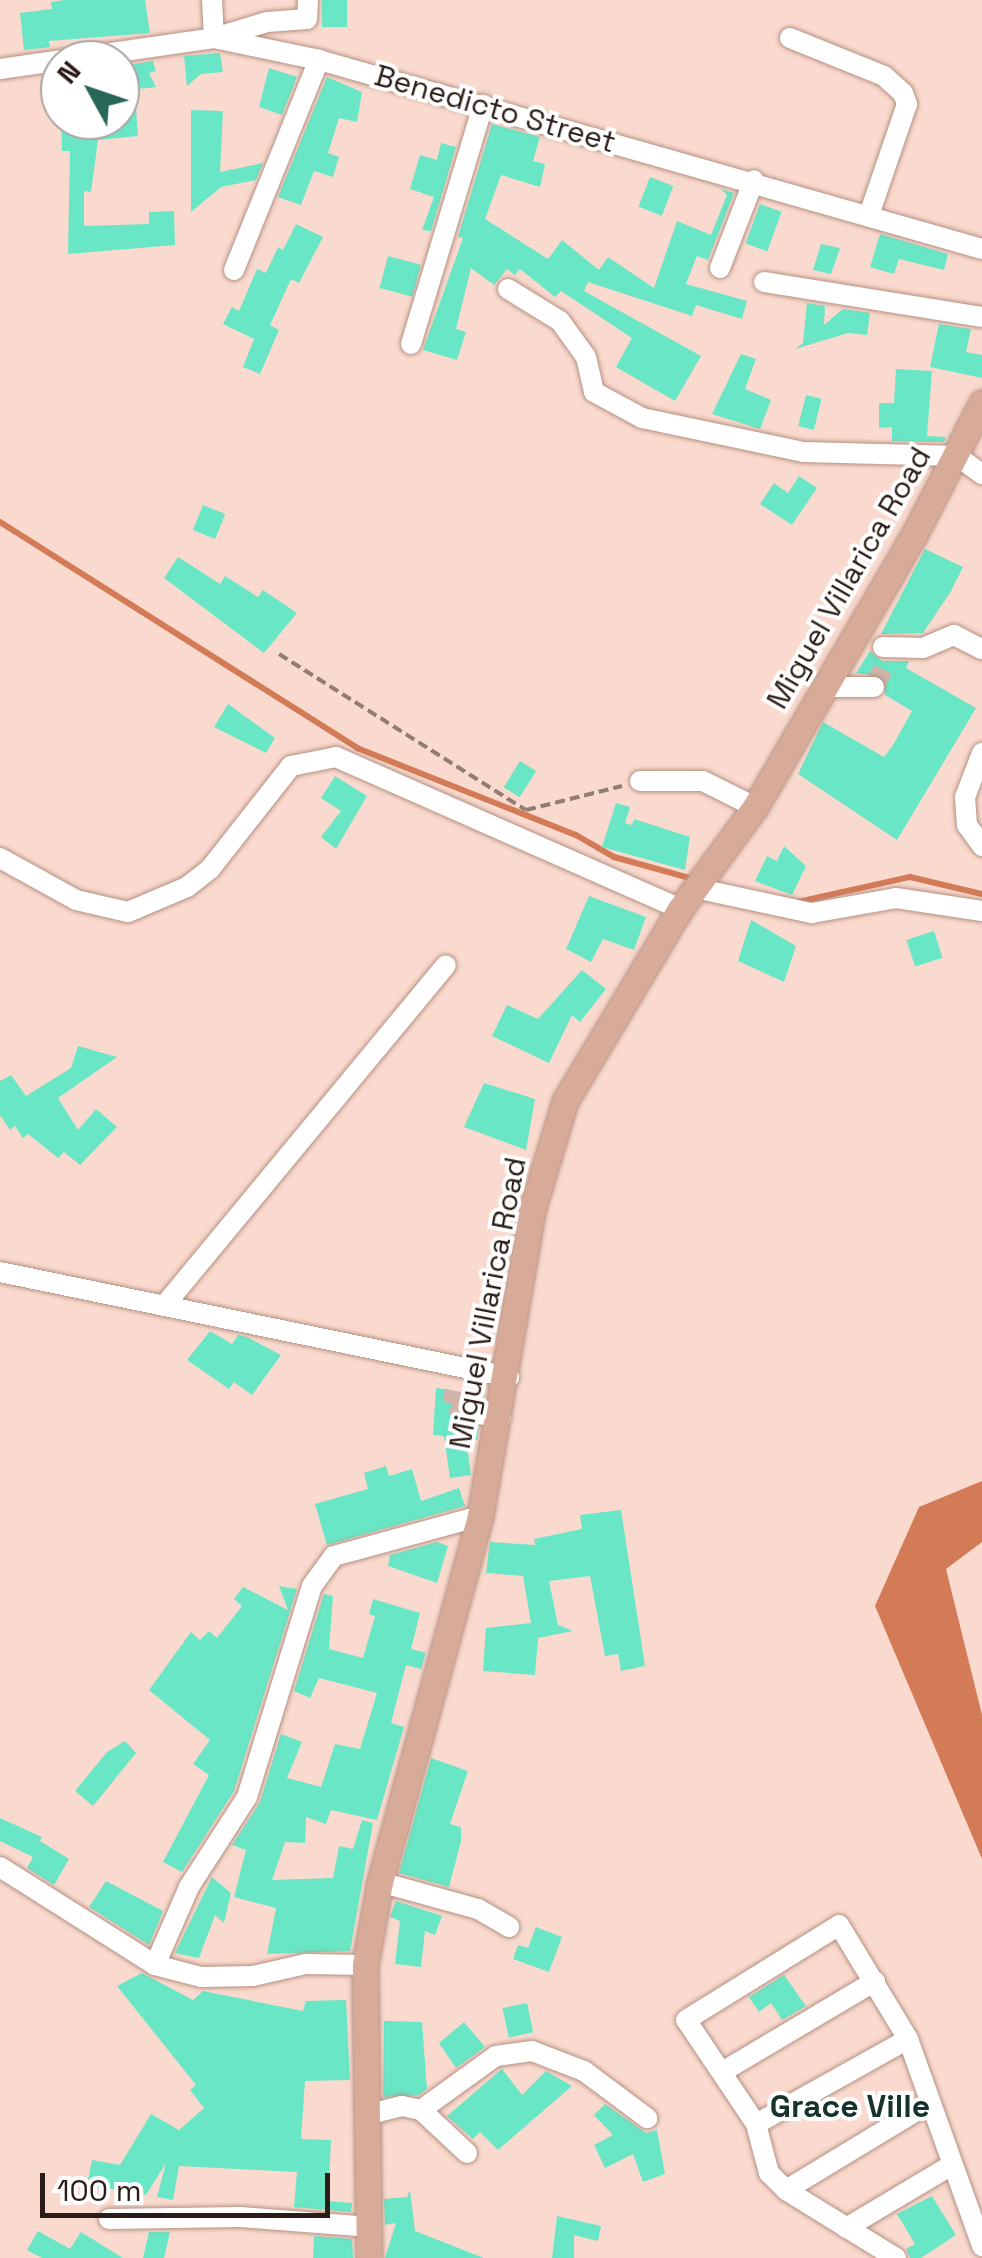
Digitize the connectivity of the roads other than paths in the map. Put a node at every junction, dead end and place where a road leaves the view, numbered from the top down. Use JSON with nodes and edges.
{"nodes":[{"id":1,"x":212,"y":0,"type":"edge"},
{"id":2,"x":308,"y":0,"type":"edge"},
{"id":3,"x":214,"y":38,"type":"junction"},
{"id":4,"x":790,"y":38,"type":"dead end"},
{"id":5,"x":318,"y":60,"type":"junction"},
{"id":6,"x":0,"y":69,"type":"edge"},
{"id":7,"x":482,"y":105,"type":"junction"},
{"id":8,"x":754,"y":180,"type":"junction"},
{"id":9,"x":870,"y":215,"type":"junction"},
{"id":10,"x":982,"y":250,"type":"edge"},
{"id":11,"x":720,"y":268,"type":"dead end"},
{"id":12,"x":234,"y":270,"type":"dead end"},
{"id":13,"x":764,"y":282,"type":"dead end"},
{"id":14,"x":508,"y":289,"type":"dead end"},
{"id":15,"x":982,"y":317,"type":"edge"},
{"id":16,"x":412,"y":344,"type":"dead end"},
{"id":17,"x":982,"y":403,"type":"edge"},
{"id":18,"x":957,"y":456,"type":"junction"},
{"id":19,"x":982,"y":474,"type":"edge"},
{"id":20,"x":858,"y":632,"type":"junction"},
{"id":21,"x":982,"y":650,"type":"edge"},
{"id":22,"x":825,"y":687,"type":"junction"},
{"id":23,"x":874,"y":688,"type":"dead end"},
{"id":24,"x":982,"y":753,"type":"edge"},
{"id":25,"x":640,"y":782,"type":"road end"},
{"id":26,"x":755,"y":807,"type":"junction"},
{"id":27,"x":982,"y":846,"type":"edge"},
{"id":28,"x":0,"y":858,"type":"edge"},
{"id":29,"x":688,"y":899,"type":"junction"},
{"id":30,"x":982,"y":911,"type":"edge"},
{"id":31,"x":446,"y":964,"type":"dead end"},
{"id":32,"x":0,"y":1272,"type":"edge"},
{"id":33,"x":164,"y":1306,"type":"junction"},
{"id":34,"x":459,"y":1368,"type":"junction"},
{"id":35,"x":509,"y":1378,"type":"junction"},
{"id":36,"x":455,"y":1391,"type":"dead end"},
{"id":37,"x":471,"y":1413,"type":"dead end"},
{"id":38,"x":501,"y":1417,"type":"junction"},
{"id":39,"x":480,"y":1516,"type":"junction"},
{"id":40,"x":0,"y":1867,"type":"edge"},
{"id":41,"x":380,"y":1882,"type":"junction"},
{"id":42,"x":509,"y":1927,"type":"dead end"},
{"id":43,"x":155,"y":1965,"type":"junction"},
{"id":44,"x":365,"y":1965,"type":"junction"},
{"id":45,"x":875,"y":1981,"type":"junction"},
{"id":46,"x":908,"y":2038,"type":"junction"},
{"id":47,"x":722,"y":2072,"type":"junction"},
{"id":48,"x":928,"y":2104,"type":"junction"},
{"id":49,"x":421,"y":2110,"type":"junction"},
{"id":50,"x":366,"y":2115,"type":"junction"},
{"id":51,"x":647,"y":2118,"type":"dead end"},
{"id":52,"x":756,"y":2124,"type":"junction"},
{"id":53,"x":468,"y":2154,"type":"dead end"},
{"id":54,"x":950,"y":2166,"type":"junction"},
{"id":55,"x":786,"y":2190,"type":"junction"},
{"id":56,"x":109,"y":2220,"type":"dead end"},
{"id":57,"x":370,"y":2227,"type":"junction"},
{"id":58,"x":846,"y":2228,"type":"junction"},
{"id":59,"x":982,"y":2246,"type":"edge"},
{"id":60,"x":982,"y":2256,"type":"edge"},
{"id":61,"x":370,"y":2258,"type":"edge"},
{"id":62,"x":896,"y":2258,"type":"edge"},
{"id":63,"x":971,"y":2258,"type":"edge"}],
"edges":[{"from":1,"to":3,"type":"street"},
{"from":2,"to":3,"type":"street"},
{"from":3,"to":5,"type":"street","name":"Benedicto Street"},
{"from":3,"to":6,"type":"street","name":"Benedicto Street"},
{"from":4,"to":9,"type":"street"},
{"from":5,"to":7,"type":"street","name":"Benedicto Street"},
{"from":5,"to":12,"type":"street"},
{"from":7,"to":8,"type":"street","name":"Benedicto Street"},
{"from":7,"to":16,"type":"street"},
{"from":8,"to":9,"type":"street","name":"Benedicto Street"},
{"from":8,"to":11,"type":"street"},
{"from":9,"to":10,"type":"street","name":"Benedicto Street"},
{"from":13,"to":15,"type":"street"},
{"from":14,"to":18,"type":"street"},
{"from":17,"to":18,"type":"main road","name":"Miguel Villarica Road"},
{"from":18,"to":19,"type":"street"},
{"from":18,"to":20,"type":"main road","name":"Miguel Villarica Road"},
{"from":20,"to":21,"type":"street"},
{"from":20,"to":22,"type":"main road","name":"Miguel Villarica Road"},
{"from":22,"to":23,"type":"street"},
{"from":22,"to":26,"type":"main road","name":"Miguel Villarica Road"},
{"from":24,"to":27,"type":"street"},
{"from":25,"to":26,"type":"street"},
{"from":26,"to":29,"type":"main road","name":"Miguel Villarica Road"},
{"from":28,"to":29,"type":"street"},
{"from":29,"to":30,"type":"street"},
{"from":29,"to":35,"type":"main road","name":"Miguel Villarica Road"},
{"from":31,"to":33,"type":"street"},
{"from":32,"to":33,"type":"street"},
{"from":33,"to":34,"type":"street"},
{"from":34,"to":35,"type":"street"},
{"from":34,"to":36,"type":"street"},
{"from":35,"to":38,"type":"main road","name":"Miguel Villarica Road"},
{"from":37,"to":38,"type":"street"},
{"from":38,"to":39,"type":"main road","name":"Miguel Villarica Road"},
{"from":39,"to":41,"type":"main road","name":"Miguel Villarica Road"},
{"from":39,"to":43,"type":"street"},
{"from":40,"to":43,"type":"street"},
{"from":41,"to":42,"type":"street"},
{"from":41,"to":44,"type":"main road","name":"Miguel Villarica Road"},
{"from":43,"to":44,"type":"street"},
{"from":44,"to":50,"type":"main road","name":"Miguel Villarica Road"},
{"from":45,"to":46,"type":"street"},
{"from":45,"to":47,"type":"street"},
{"from":45,"to":47,"type":"street"},
{"from":46,"to":48,"type":"street"},
{"from":46,"to":52,"type":"street"},
{"from":47,"to":52,"type":"street"},
{"from":48,"to":54,"type":"street"},
{"from":48,"to":55,"type":"street"},
{"from":49,"to":50,"type":"street"},
{"from":49,"to":51,"type":"street"},
{"from":49,"to":53,"type":"street"},
{"from":50,"to":57,"type":"main road","name":"Miguel Villarica Road"},
{"from":52,"to":55,"type":"street"},
{"from":54,"to":58,"type":"street"},
{"from":54,"to":59,"type":"street"},
{"from":55,"to":58,"type":"street"},
{"from":56,"to":57,"type":"street"},
{"from":57,"to":61,"type":"main road","name":"Miguel Villarica Road"},
{"from":58,"to":62,"type":"street"},
{"from":60,"to":63,"type":"street"}]}
